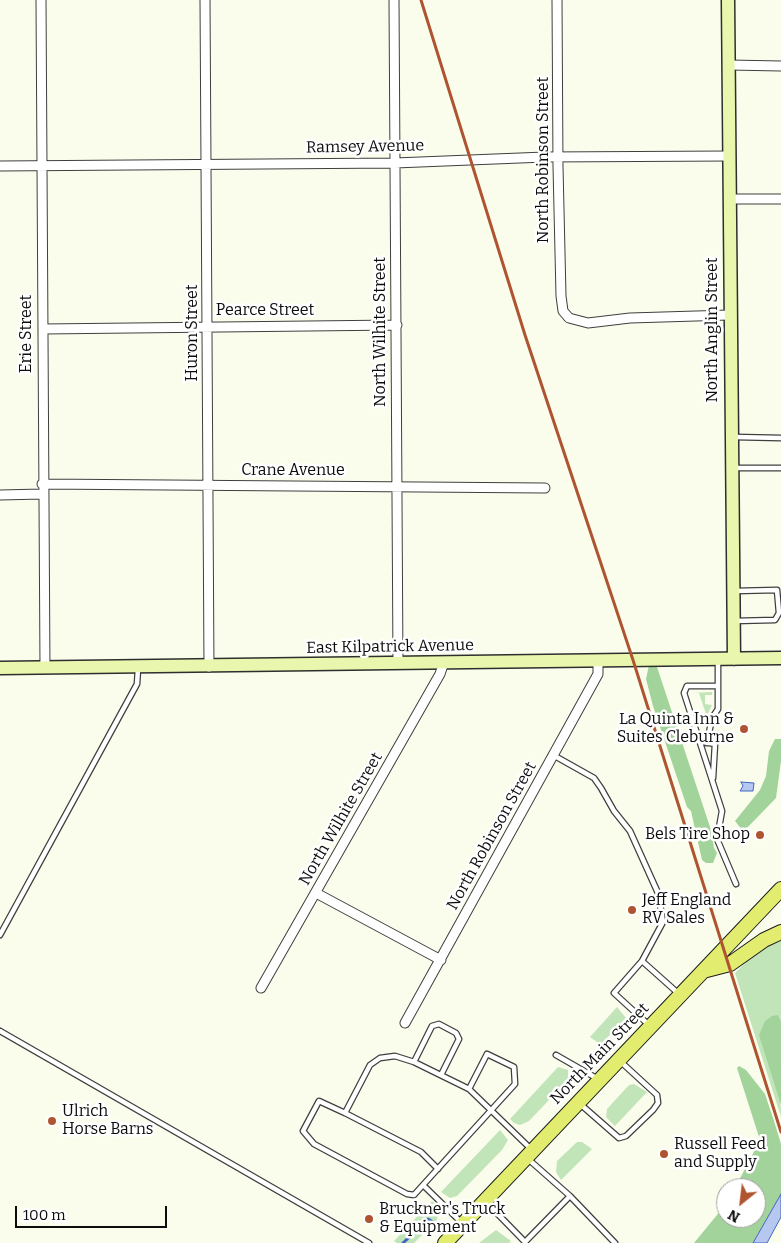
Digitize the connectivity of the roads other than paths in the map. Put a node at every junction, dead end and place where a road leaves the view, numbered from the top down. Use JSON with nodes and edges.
{"nodes":[{"id":1,"x":41,"y":0,"type":"edge"},
{"id":2,"x":205,"y":0,"type":"edge"},
{"id":3,"x":394,"y":0,"type":"edge"},
{"id":4,"x":557,"y":0,"type":"edge"},
{"id":5,"x":728,"y":0,"type":"edge"},
{"id":6,"x":729,"y":65,"type":"junction"},
{"id":7,"x":781,"y":66,"type":"edge"},
{"id":8,"x":729,"y":156,"type":"junction"},
{"id":9,"x":558,"y":157,"type":"junction"},
{"id":10,"x":206,"y":163,"type":"junction"},
{"id":11,"x":395,"y":163,"type":"junction"},
{"id":12,"x":0,"y":166,"type":"edge"},
{"id":13,"x":42,"y":166,"type":"junction"},
{"id":14,"x":729,"y":198,"type":"junction"},
{"id":15,"x":781,"y":199,"type":"edge"},
{"id":16,"x":729,"y":315,"type":"junction"},
{"id":17,"x":397,"y":324,"type":"junction"},
{"id":18,"x":208,"y":326,"type":"junction"},
{"id":19,"x":43,"y":329,"type":"junction"},
{"id":20,"x":731,"y":437,"type":"junction"},
{"id":21,"x":781,"y":438,"type":"edge"},
{"id":22,"x":731,"y":468,"type":"junction"},
{"id":23,"x":781,"y":468,"type":"edge"},
{"id":24,"x":42,"y":484,"type":"junction"},
{"id":25,"x":209,"y":486,"type":"junction"},
{"id":26,"x":396,"y":486,"type":"junction"},
{"id":27,"x":545,"y":488,"type":"dead end"},
{"id":28,"x":42,"y":494,"type":"junction"},
{"id":29,"x":0,"y":495,"type":"edge"},
{"id":30,"x":733,"y":591,"type":"junction"},
{"id":31,"x":733,"y":621,"type":"junction"},
{"id":32,"x":781,"y":658,"type":"edge"},
{"id":33,"x":718,"y":659,"type":"junction"},
{"id":34,"x":734,"y":659,"type":"junction"},
{"id":35,"x":598,"y":661,"type":"junction"},
{"id":36,"x":444,"y":662,"type":"junction"},
{"id":37,"x":398,"y":663,"type":"junction"},
{"id":38,"x":138,"y":667,"type":"junction"},
{"id":39,"x":209,"y":667,"type":"junction"},
{"id":40,"x":0,"y":668,"type":"edge"},
{"id":41,"x":45,"y":668,"type":"junction"},
{"id":42,"x":718,"y":686,"type":"junction"},
{"id":43,"x":699,"y":741,"type":"junction"},
{"id":44,"x":707,"y":742,"type":"junction"},
{"id":45,"x":553,"y":755,"type":"junction"},
{"id":46,"x":712,"y":782,"type":"junction"},
{"id":47,"x":736,"y":884,"type":"dead end"},
{"id":48,"x":781,"y":889,"type":"edge"},
{"id":49,"x":316,"y":893,"type":"junction"},
{"id":50,"x":781,"y":932,"type":"edge"},
{"id":51,"x":0,"y":935,"type":"edge"},
{"id":52,"x":441,"y":960,"type":"junction"},
{"id":53,"x":642,"y":961,"type":"junction"},
{"id":54,"x":703,"y":971,"type":"junction"},
{"id":55,"x":261,"y":988,"type":"dead end"},
{"id":56,"x":680,"y":995,"type":"junction"},
{"id":57,"x":405,"y":1023,"type":"dead end"},
{"id":58,"x":651,"y":1027,"type":"junction"},
{"id":59,"x":0,"y":1031,"type":"edge"},
{"id":60,"x":556,"y":1055,"type":"dead end"},
{"id":61,"x":619,"y":1059,"type":"junction"},
{"id":62,"x":414,"y":1062,"type":"junction"},
{"id":63,"x":441,"y":1075,"type":"junction"},
{"id":64,"x":599,"y":1080,"type":"junction"},
{"id":65,"x":469,"y":1089,"type":"junction"},
{"id":66,"x":578,"y":1102,"type":"junction"},
{"id":67,"x":490,"y":1111,"type":"junction"},
{"id":68,"x":345,"y":1112,"type":"junction"},
{"id":69,"x":529,"y":1154,"type":"junction"},
{"id":70,"x":438,"y":1169,"type":"junction"},
{"id":71,"x":423,"y":1186,"type":"junction"},
{"id":72,"x":570,"y":1196,"type":"junction"},
{"id":73,"x":485,"y":1201,"type":"junction"},
{"id":74,"x":463,"y":1224,"type":"junction"},
{"id":75,"x":526,"y":1242,"type":"edge"},
{"id":76,"x":369,"y":1243,"type":"edge"},
{"id":77,"x":445,"y":1243,"type":"edge"},
{"id":78,"x":615,"y":1243,"type":"edge"}],
"edges":[{"from":1,"to":13,"type":"street","name":"Erie Street"},
{"from":2,"to":10,"type":"street","name":"Huron Street"},
{"from":3,"to":11,"type":"street","name":"North Wilhite Street"},
{"from":4,"to":9,"type":"street","name":"North Robinson Street"},
{"from":5,"to":6,"type":"street","name":"North Anglin Street"},
{"from":6,"to":7,"type":"street"},
{"from":6,"to":8,"type":"street","name":"North Anglin Street"},
{"from":8,"to":9,"type":"street","name":"Ramsey Avenue"},
{"from":8,"to":14,"type":"street","name":"North Anglin Street"},
{"from":9,"to":11,"type":"street","name":"Ramsey Avenue"},
{"from":9,"to":16,"type":"street","name":"North Robinson Street"},
{"from":10,"to":11,"type":"street","name":"Ramsey Avenue"},
{"from":10,"to":13,"type":"street","name":"Ramsey Avenue"},
{"from":10,"to":18,"type":"street","name":"Huron Street"},
{"from":11,"to":17,"type":"street","name":"North Wilhite Street"},
{"from":12,"to":13,"type":"street","name":"Ramsey Avenue"},
{"from":13,"to":19,"type":"street","name":"Erie Street"},
{"from":14,"to":15,"type":"street"},
{"from":14,"to":16,"type":"street","name":"North Anglin Street"},
{"from":16,"to":20,"type":"street","name":"North Anglin Street"},
{"from":17,"to":18,"type":"street","name":"Pearce Street"},
{"from":17,"to":26,"type":"street","name":"North Wilhite Street"},
{"from":18,"to":19,"type":"street","name":"Pearce Street"},
{"from":18,"to":25,"type":"street","name":"Huron Street"},
{"from":19,"to":24,"type":"street","name":"Erie Street"},
{"from":20,"to":21,"type":"lane"},
{"from":20,"to":22,"type":"street","name":"North Anglin Street"},
{"from":22,"to":23,"type":"lane"},
{"from":22,"to":30,"type":"street","name":"North Anglin Street"},
{"from":24,"to":25,"type":"street","name":"Crane Avenue"},
{"from":24,"to":28,"type":"street","name":"Erie Street"},
{"from":25,"to":26,"type":"street","name":"Crane Avenue"},
{"from":25,"to":39,"type":"street","name":"Huron Street"},
{"from":26,"to":27,"type":"street","name":"Crane Avenue"},
{"from":26,"to":37,"type":"street","name":"North Wilhite Street"},
{"from":28,"to":29,"type":"street"},
{"from":28,"to":41,"type":"street","name":"Erie Street"},
{"from":30,"to":31,"type":"street","name":"North Anglin Street"},
{"from":30,"to":31,"type":"lane"},
{"from":31,"to":34,"type":"street","name":"North Anglin Street"},
{"from":32,"to":34,"type":"street","name":"East Kilpatrick Avenue"},
{"from":33,"to":34,"type":"street","name":"East Kilpatrick Avenue"},
{"from":33,"to":35,"type":"street","name":"East Kilpatrick Avenue"},
{"from":33,"to":42,"type":"lane"},
{"from":35,"to":36,"type":"street","name":"East Kilpatrick Avenue"},
{"from":35,"to":45,"type":"street","name":"North Robinson Street"},
{"from":36,"to":37,"type":"street","name":"East Kilpatrick Avenue"},
{"from":36,"to":49,"type":"street","name":"North Wilhite Street"},
{"from":37,"to":39,"type":"street","name":"East Kilpatrick Avenue"},
{"from":38,"to":39,"type":"street","name":"East Kilpatrick Avenue"},
{"from":38,"to":41,"type":"street","name":"East Kilpatrick Avenue"},
{"from":38,"to":51,"type":"lane"},
{"from":40,"to":41,"type":"street","name":"East Kilpatrick Avenue"},
{"from":42,"to":43,"type":"lane"},
{"from":42,"to":44,"type":"lane"},
{"from":43,"to":44,"type":"lane"},
{"from":43,"to":46,"type":"lane"},
{"from":44,"to":46,"type":"lane"},
{"from":45,"to":52,"type":"street","name":"North Robinson Street"},
{"from":45,"to":53,"type":"lane"},
{"from":46,"to":47,"type":"lane"},
{"from":48,"to":54,"type":"main road","name":"North Main Street"},
{"from":49,"to":52,"type":"street"},
{"from":49,"to":55,"type":"street","name":"North Wilhite Street"},
{"from":50,"to":54,"type":"main road"},
{"from":52,"to":57,"type":"street","name":"North Robinson Street"},
{"from":53,"to":56,"type":"lane"},
{"from":53,"to":58,"type":"lane"},
{"from":54,"to":56,"type":"main road","name":"North Main Street"},
{"from":56,"to":58,"type":"main road","name":"North Main Street"},
{"from":58,"to":61,"type":"main road","name":"North Main Street"},
{"from":59,"to":76,"type":"lane"},
{"from":60,"to":64,"type":"lane"},
{"from":61,"to":64,"type":"main road","name":"North Main Street"},
{"from":61,"to":66,"type":"lane"},
{"from":62,"to":63,"type":"lane"},
{"from":62,"to":63,"type":"lane"},
{"from":62,"to":68,"type":"lane"},
{"from":63,"to":65,"type":"lane"},
{"from":64,"to":66,"type":"main road","name":"North Main Street"},
{"from":65,"to":67,"type":"lane"},
{"from":65,"to":67,"type":"lane"},
{"from":66,"to":69,"type":"main road","name":"North Main Street"},
{"from":67,"to":69,"type":"lane"},
{"from":67,"to":70,"type":"lane"},
{"from":68,"to":70,"type":"lane"},
{"from":68,"to":71,"type":"lane"},
{"from":69,"to":72,"type":"lane"},
{"from":69,"to":73,"type":"main road","name":"North Main Street"},
{"from":70,"to":71,"type":"lane"},
{"from":71,"to":74,"type":"lane"},
{"from":72,"to":75,"type":"lane"},
{"from":72,"to":78,"type":"lane"},
{"from":73,"to":74,"type":"main road","name":"North Main Street"},
{"from":73,"to":75,"type":"lane"},
{"from":74,"to":77,"type":"main road","name":"North Main Street"}]}
